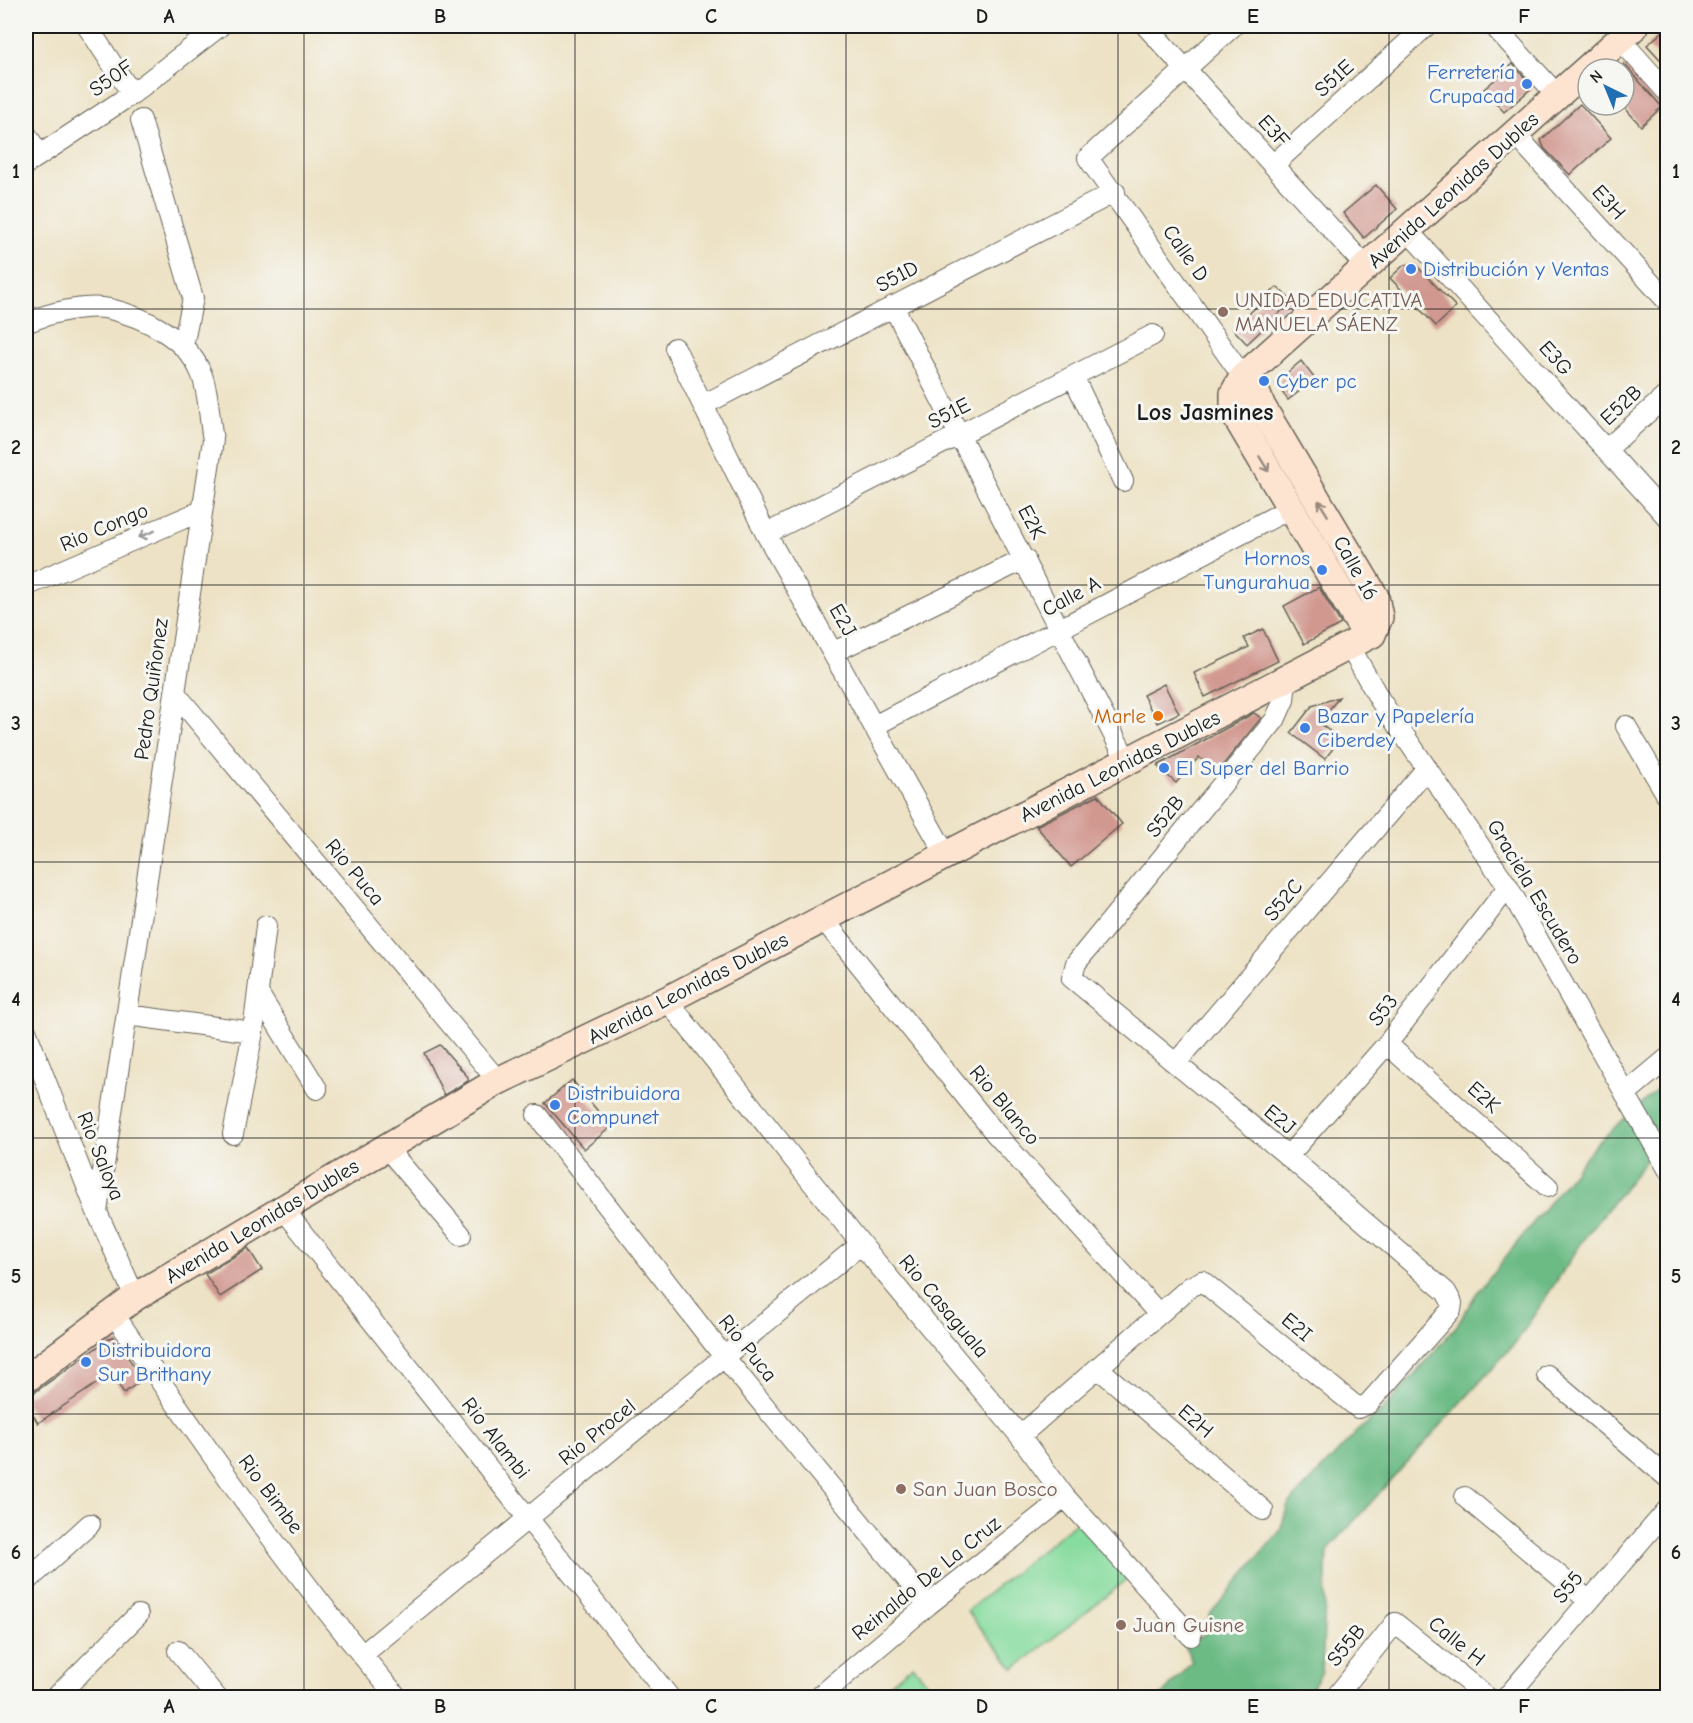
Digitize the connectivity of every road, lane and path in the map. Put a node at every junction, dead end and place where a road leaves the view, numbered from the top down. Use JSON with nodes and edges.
{"nodes":[{"id":1,"x":87,"y":26,"type":"edge"},
{"id":2,"x":219,"y":26,"type":"edge"},
{"id":3,"x":1146,"y":26,"type":"edge"},
{"id":4,"x":1233,"y":26,"type":"edge"},
{"id":5,"x":1426,"y":26,"type":"edge"},
{"id":6,"x":1494,"y":26,"type":"edge"},
{"id":7,"x":1628,"y":32,"type":"edge"},
{"id":8,"x":1185,"y":69,"type":"junction"},
{"id":9,"x":1668,"y":93,"type":"edge"},
{"id":10,"x":132,"y":94,"type":"junction"},
{"id":11,"x":1558,"y":96,"type":"junction"},
{"id":12,"x":141,"y":120,"type":"dead end"},
{"id":13,"x":26,"y":134,"type":"edge"},
{"id":14,"x":1515,"y":134,"type":"junction"},
{"id":15,"x":32,"y":159,"type":"edge"},
{"id":16,"x":1273,"y":165,"type":"junction"},
{"id":17,"x":1114,"y":192,"type":"junction"},
{"id":18,"x":1408,"y":231,"type":"junction"},
{"id":19,"x":1367,"y":268,"type":"junction"},
{"id":20,"x":1668,"y":302,"type":"edge"},
{"id":21,"x":893,"y":306,"type":"junction"},
{"id":22,"x":26,"y":323,"type":"edge"},
{"id":23,"x":1153,"y":335,"type":"dead end"},
{"id":24,"x":183,"y":346,"type":"junction"},
{"id":25,"x":675,"y":348,"type":"dead end"},
{"id":26,"x":1073,"y":376,"type":"junction"},
{"id":27,"x":1243,"y":377,"type":"junction"},
{"id":28,"x":1668,"y":394,"type":"edge"},
{"id":29,"x":703,"y":405,"type":"junction"},
{"id":30,"x":959,"y":435,"type":"junction"},
{"id":31,"x":1606,"y":450,"type":"junction"},
{"id":32,"x":1123,"y":481,"type":"dead end"},
{"id":33,"x":1291,"y":508,"type":"junction"},
{"id":34,"x":201,"y":511,"type":"junction"},
{"id":35,"x":1668,"y":518,"type":"edge"},
{"id":36,"x":766,"y":534,"type":"junction"},
{"id":37,"x":1025,"y":559,"type":"junction"},
{"id":38,"x":26,"y":586,"type":"edge"},
{"id":39,"x":1058,"y":629,"type":"junction"},
{"id":40,"x":1361,"y":641,"type":"junction"},
{"id":41,"x":834,"y":652,"type":"junction"},
{"id":42,"x":1286,"y":680,"type":"junction"},
{"id":43,"x":175,"y":693,"type":"junction"},
{"id":44,"x":874,"y":726,"type":"junction"},
{"id":45,"x":1626,"y":726,"type":"dead end"},
{"id":46,"x":1127,"y":761,"type":"junction"},
{"id":47,"x":1427,"y":768,"type":"junction"},
{"id":48,"x":1668,"y":797,"type":"edge"},
{"id":49,"x":946,"y":855,"type":"junction"},
{"id":50,"x":1508,"y":887,"type":"junction"},
{"id":51,"x":824,"y":920,"type":"junction"},
{"id":52,"x":266,"y":927,"type":"dead end"},
{"id":53,"x":1072,"y":978,"type":"joint"},
{"id":54,"x":258,"y":993,"type":"junction"},
{"id":55,"x":667,"y":1000,"type":"junction"},
{"id":56,"x":127,"y":1015,"type":"junction"},
{"id":57,"x":26,"y":1031,"type":"edge"},
{"id":58,"x":253,"y":1032,"type":"junction"},
{"id":59,"x":1388,"y":1044,"type":"junction"},
{"id":60,"x":1668,"y":1058,"type":"edge"},
{"id":61,"x":1176,"y":1063,"type":"junction"},
{"id":62,"x":498,"y":1081,"type":"junction"},
{"id":63,"x":317,"y":1089,"type":"dead end"},
{"id":64,"x":1625,"y":1094,"type":"junction"},
{"id":65,"x":537,"y":1115,"type":"dead end"},
{"id":66,"x":233,"y":1134,"type":"dead end"},
{"id":67,"x":386,"y":1147,"type":"junction"},
{"id":68,"x":1288,"y":1156,"type":"junction"},
{"id":69,"x":1665,"y":1158,"type":"edge"},
{"id":70,"x":1548,"y":1186,"type":"dead end"},
{"id":71,"x":282,"y":1207,"type":"junction"},
{"id":72,"x":97,"y":1212,"type":"junction"},
{"id":73,"x":460,"y":1235,"type":"dead end"},
{"id":74,"x":861,"y":1244,"type":"junction"},
{"id":75,"x":135,"y":1297,"type":"junction"},
{"id":76,"x":113,"y":1313,"type":"junction"},
{"id":77,"x":1159,"y":1314,"type":"junction"},
{"id":78,"x":725,"y":1358,"type":"junction"},
{"id":79,"x":1098,"y":1368,"type":"junction"},
{"id":80,"x":1547,"y":1375,"type":"dead end"},
{"id":81,"x":26,"y":1379,"type":"edge"},
{"id":82,"x":1363,"y":1408,"type":"joint"},
{"id":83,"x":1020,"y":1436,"type":"junction"},
{"id":84,"x":1668,"y":1478,"type":"edge"},
{"id":85,"x":1065,"y":1497,"type":"junction"},
{"id":86,"x":1465,"y":1497,"type":"dead end"},
{"id":87,"x":1668,"y":1509,"type":"edge"},
{"id":88,"x":1263,"y":1510,"type":"dead end"},
{"id":89,"x":528,"y":1519,"type":"junction"},
{"id":90,"x":90,"y":1524,"type":"dead end"},
{"id":91,"x":26,"y":1582,"type":"edge"},
{"id":92,"x":1588,"y":1600,"type":"junction"},
{"id":93,"x":928,"y":1605,"type":"junction"},
{"id":94,"x":138,"y":1615,"type":"dead end"},
{"id":95,"x":1395,"y":1623,"type":"joint"},
{"id":96,"x":1191,"y":1636,"type":"dead end"},
{"id":97,"x":178,"y":1651,"type":"dead end"},
{"id":98,"x":362,"y":1655,"type":"junction"},
{"id":99,"x":55,"y":1698,"type":"edge"},
{"id":100,"x":217,"y":1698,"type":"edge"},
{"id":101,"x":398,"y":1698,"type":"edge"},
{"id":102,"x":670,"y":1698,"type":"edge"},
{"id":103,"x":819,"y":1698,"type":"edge"},
{"id":104,"x":1335,"y":1698,"type":"edge"},
{"id":105,"x":1488,"y":1698,"type":"edge"},
{"id":106,"x":1506,"y":1698,"type":"edge"}],
"edges":[{"from":1,"to":10,"type":"street"},
{"from":2,"to":10,"type":"street","name":"S50F"},
{"from":3,"to":8,"type":"street","name":"E3F"},
{"from":4,"to":8,"type":"street"},
{"from":5,"to":16,"type":"street","name":"S51E"},
{"from":6,"to":11,"type":"street"},
{"from":7,"to":9,"type":"street"},
{"from":7,"to":11,"type":"main road","name":"Avenida Leonidas Dubles"},
{"from":8,"to":16,"type":"street","name":"E3F"},
{"from":8,"to":17,"type":"street","name":"Calle D"},
{"from":10,"to":15,"type":"street","name":"S50F"},
{"from":11,"to":14,"type":"main road","name":"Avenida Leonidas Dubles"},
{"from":12,"to":24,"type":"street"},
{"from":13,"to":15,"type":"street"},
{"from":14,"to":18,"type":"main road","name":"Avenida Leonidas Dubles"},
{"from":14,"to":20,"type":"street","name":"E3H"},
{"from":16,"to":19,"type":"street","name":"E3F"},
{"from":17,"to":21,"type":"street","name":"S51D"},
{"from":17,"to":27,"type":"street","name":"Calle D"},
{"from":18,"to":19,"type":"main road","name":"Avenida Leonidas Dubles"},
{"from":18,"to":31,"type":"street","name":"E3G"},
{"from":19,"to":27,"type":"main road","name":"Avenida Leonidas Dubles"},
{"from":21,"to":29,"type":"street","name":"S51D"},
{"from":21,"to":30,"type":"street","name":"E2K"},
{"from":22,"to":24,"type":"street","name":"Pedro Quiñonez"},
{"from":23,"to":26,"type":"street","name":"S51E"},
{"from":24,"to":34,"type":"street","name":"Pedro Quiñonez"},
{"from":25,"to":29,"type":"street","name":"E2J"},
{"from":26,"to":30,"type":"street","name":"S51E"},
{"from":26,"to":32,"type":"street"},
{"from":27,"to":33,"type":"main road","name":"Calle 16","one_way":true},
{"from":40,"to":27,"type":"main road","name":"Calle 16","one_way":true},
{"from":28,"to":31,"type":"street","name":"E52B"},
{"from":29,"to":36,"type":"street","name":"E2J"},
{"from":30,"to":36,"type":"street","name":"S51E"},
{"from":30,"to":37,"type":"street","name":"E2K"},
{"from":31,"to":35,"type":"street","name":"E3G"},
{"from":33,"to":39,"type":"street","name":"Calle A"},
{"from":33,"to":40,"type":"main road","name":"Calle 16"},
{"from":34,"to":38,"type":"street","name":"Rio Congo","one_way":true},
{"from":34,"to":43,"type":"street","name":"Pedro Quiñonez"},
{"from":36,"to":41,"type":"street","name":"E2J"},
{"from":37,"to":39,"type":"street","name":"E2K"},
{"from":37,"to":41,"type":"street"},
{"from":39,"to":44,"type":"street","name":"Calle A"},
{"from":39,"to":46,"type":"street","name":"E2K"},
{"from":40,"to":42,"type":"main road","name":"Avenida Leonidas Dubles"},
{"from":40,"to":47,"type":"street","name":"Graciela Escudero"},
{"from":41,"to":44,"type":"street","name":"E2J"},
{"from":42,"to":46,"type":"main road","name":"Avenida Leonidas Dubles"},
{"from":42,"to":53,"type":"street","name":"S52B"},
{"from":43,"to":56,"type":"street","name":"Pedro Quiñonez"},
{"from":43,"to":62,"type":"street","name":"Rio Puca"},
{"from":44,"to":49,"type":"street","name":"E2J"},
{"from":45,"to":48,"type":"street"},
{"from":46,"to":49,"type":"main road","name":"Avenida Leonidas Dubles"},
{"from":47,"to":50,"type":"street","name":"Graciela Escudero"},
{"from":47,"to":61,"type":"street","name":"S52C"},
{"from":49,"to":51,"type":"main road","name":"Avenida Leonidas Dubles"},
{"from":50,"to":59,"type":"street","name":"S53"},
{"from":50,"to":64,"type":"street","name":"Graciela Escudero"},
{"from":51,"to":55,"type":"main road","name":"Avenida Leonidas Dubles"},
{"from":51,"to":77,"type":"street","name":"Rio Blanco"},
{"from":52,"to":54,"type":"street"},
{"from":53,"to":61,"type":"street","name":"E2J"},
{"from":54,"to":58,"type":"street"},
{"from":54,"to":63,"type":"street"},
{"from":55,"to":62,"type":"main road","name":"Avenida Leonidas Dubles"},
{"from":55,"to":74,"type":"street","name":"Rio Casaguala"},
{"from":56,"to":58,"type":"street"},
{"from":56,"to":72,"type":"street","name":"Pedro Quiñonez"},
{"from":57,"to":72,"type":"street","name":"Rio Saloya"},
{"from":58,"to":66,"type":"street"},
{"from":59,"to":68,"type":"street","name":"S53"},
{"from":59,"to":70,"type":"street","name":"E2K"},
{"from":60,"to":64,"type":"street"},
{"from":61,"to":68,"type":"street","name":"E2J"},
{"from":62,"to":67,"type":"main road","name":"Avenida Leonidas Dubles"},
{"from":64,"to":69,"type":"street","name":"Graciela Escudero"},
{"from":65,"to":78,"type":"street","name":"Rio Puca"},
{"from":67,"to":71,"type":"main road","name":"Avenida Leonidas Dubles"},
{"from":67,"to":73,"type":"street"},
{"from":68,"to":82,"type":"street","name":"E2J"},
{"from":71,"to":75,"type":"main road","name":"Avenida Leonidas Dubles"},
{"from":71,"to":89,"type":"street","name":"Rio Alambi"},
{"from":72,"to":75,"type":"street","name":"Rio Saloya"},
{"from":74,"to":78,"type":"street","name":"Rio Procel"},
{"from":74,"to":83,"type":"street","name":"Rio Casaguala"},
{"from":75,"to":76,"type":"main road","name":"Avenida Leonidas Dubles"},
{"from":76,"to":81,"type":"main road","name":"Avenida Leonidas Dubles"},
{"from":76,"to":98,"type":"street","name":"Rio Bimbe"},
{"from":77,"to":79,"type":"street"},
{"from":77,"to":82,"type":"street","name":"E2I"},
{"from":78,"to":89,"type":"street","name":"Rio Procel"},
{"from":78,"to":93,"type":"street","name":"Rio Puca"},
{"from":79,"to":83,"type":"street"},
{"from":79,"to":88,"type":"street","name":"E2H"},
{"from":80,"to":84,"type":"street"},
{"from":83,"to":85,"type":"street","name":"Rio Casaguala"},
{"from":85,"to":93,"type":"street","name":"Reinaldo De La Cruz"},
{"from":85,"to":96,"type":"street","name":"Rio Casaguala"},
{"from":86,"to":92,"type":"street"},
{"from":87,"to":92,"type":"street","name":"S55"},
{"from":89,"to":98,"type":"street","name":"Rio Procel"},
{"from":89,"to":102,"type":"street","name":"Rio Alambi"},
{"from":90,"to":91,"type":"street"},
{"from":92,"to":106,"type":"street","name":"S55"},
{"from":93,"to":103,"type":"street","name":"Reinaldo De La Cruz"},
{"from":94,"to":99,"type":"street"},
{"from":95,"to":104,"type":"street","name":"S55B"},
{"from":95,"to":105,"type":"street","name":"Calle H"},
{"from":97,"to":100,"type":"street"},
{"from":98,"to":101,"type":"street","name":"Rio Bimbe"}]}
